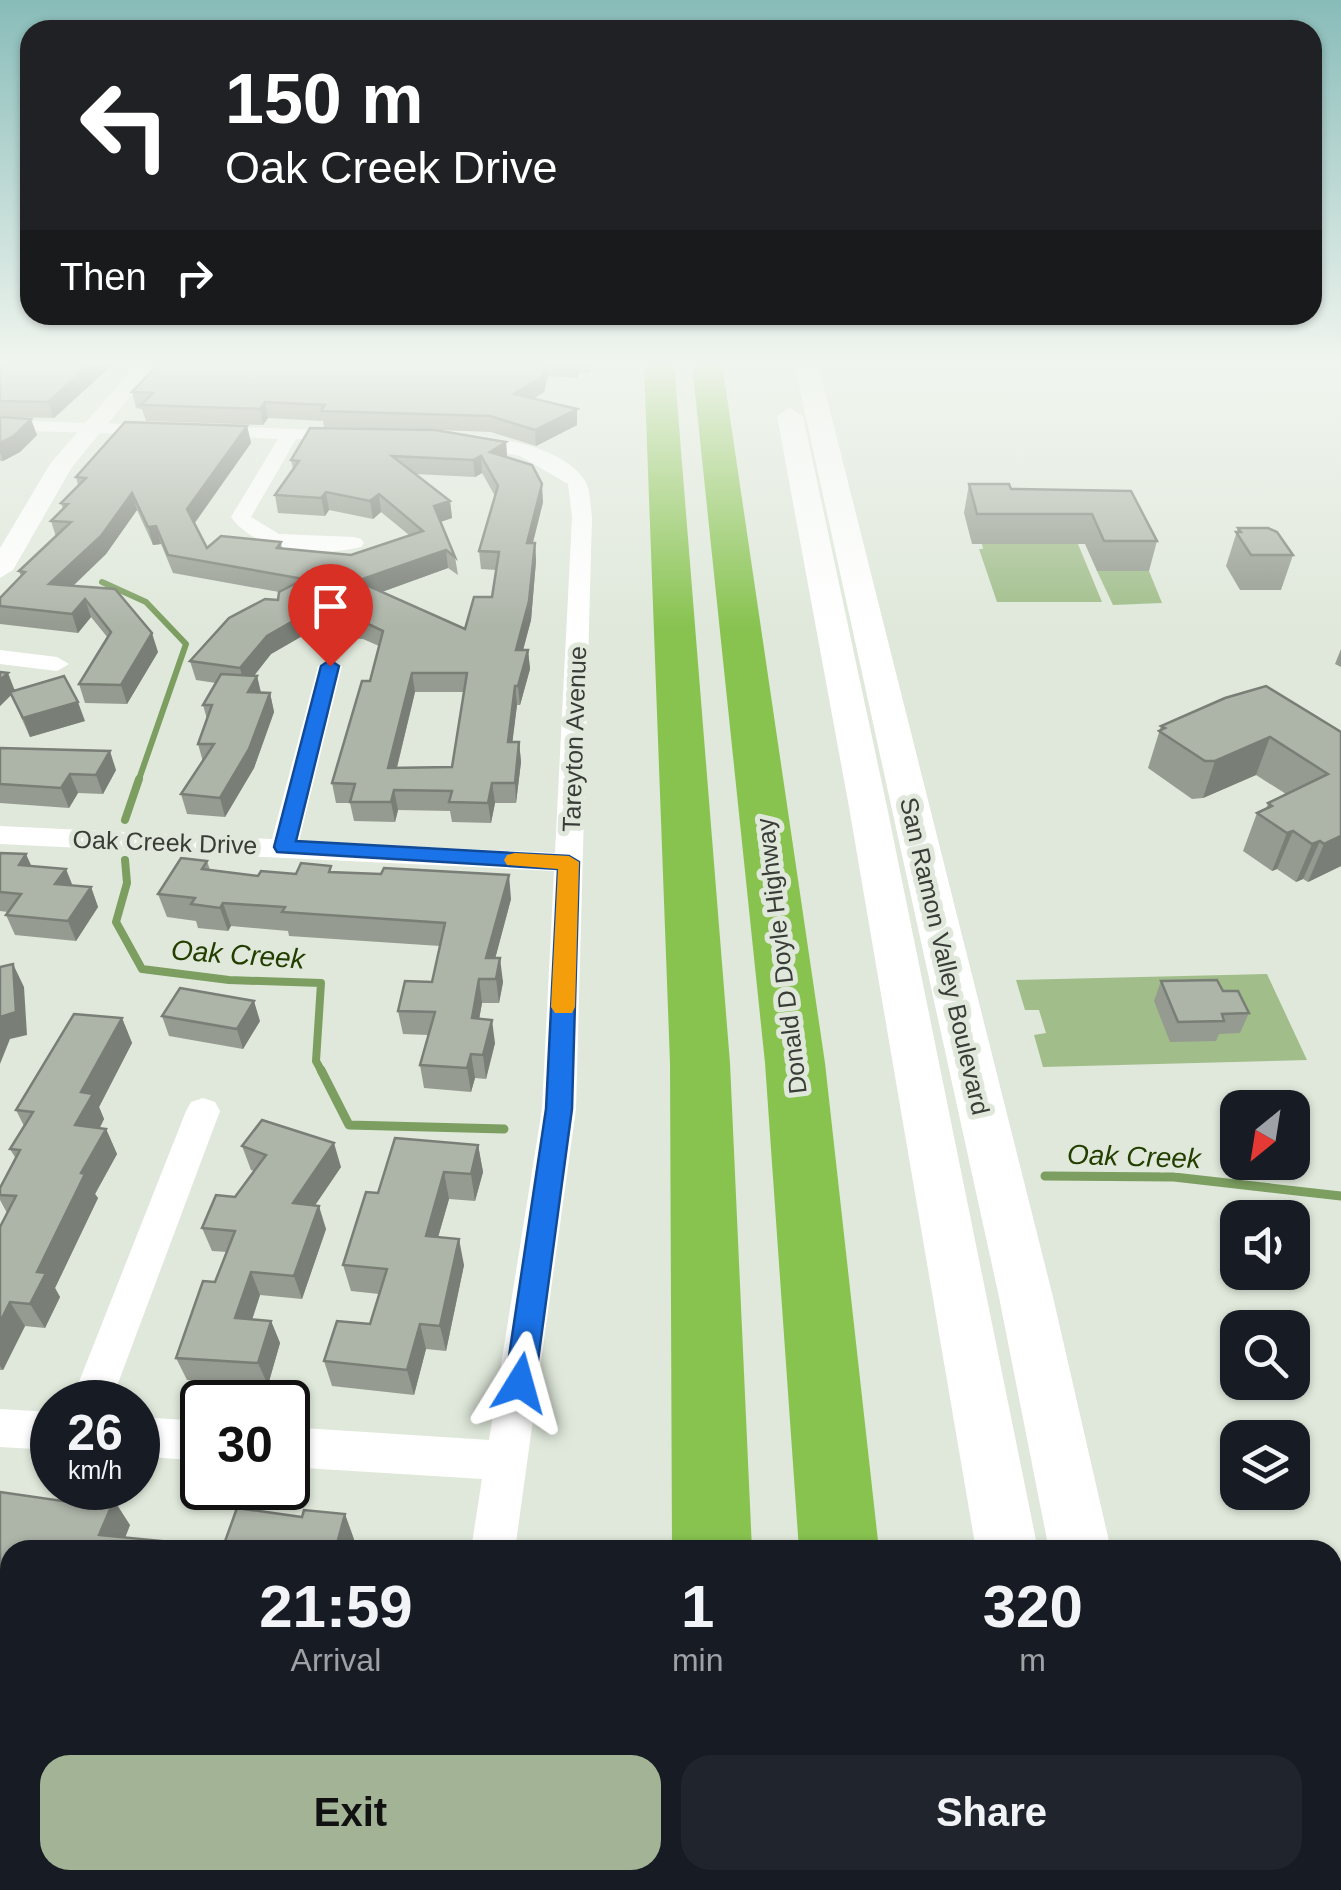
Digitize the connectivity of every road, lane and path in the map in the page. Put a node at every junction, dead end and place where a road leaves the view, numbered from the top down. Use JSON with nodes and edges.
{"nodes":[{"id":1,"x":72,"y":451,"type":"edge"},
{"id":2,"x":280,"y":451,"type":"edge"},
{"id":3,"x":528,"y":451,"type":"edge"},
{"id":4,"x":664,"y":451,"type":"edge"},
{"id":5,"x":718,"y":451,"type":"edge"},
{"id":6,"x":806,"y":451,"type":"edge"},
{"id":7,"x":809,"y":451,"type":"edge"},
{"id":8,"x":354,"y":543,"type":"dead end"},
{"id":9,"x":0,"y":570,"type":"edge"},
{"id":10,"x":0,"y":656,"type":"edge"},
{"id":11,"x":57,"y":664,"type":"dead end"},
{"id":12,"x":330,"y":666,"type":"dead end"},
{"id":13,"x":0,"y":835,"type":"edge"},
{"id":14,"x":284,"y":847,"type":"junction"},
{"id":15,"x":569,"y":862,"type":"junction"},
{"id":16,"x":203,"y":1111,"type":"dead end"},
{"id":17,"x":99,"y":1380,"type":"edge"},
{"id":18,"x":0,"y":1428,"type":"edge"},
{"id":19,"x":30,"y":1430,"type":"edge"},
{"id":20,"x":310,"y":1447,"type":"edge"},
{"id":21,"x":509,"y":1461,"type":"junction"},
{"id":22,"x":495,"y":1540,"type":"edge"},
{"id":23,"x":712,"y":1540,"type":"edge"},
{"id":24,"x":838,"y":1540,"type":"edge"},
{"id":25,"x":1005,"y":1540,"type":"edge"},
{"id":26,"x":1078,"y":1540,"type":"edge"}],
"edges":[{"from":1,"to":9,"type":"street"},
{"from":2,"to":8,"type":"street"},
{"from":3,"to":15,"type":"street","name":"Tareyton Avenue"},
{"from":4,"to":23,"type":"highway"},
{"from":5,"to":24,"type":"highway","name":"Donald D Doyle Highway"},
{"from":6,"to":25,"type":"main road","name":"San Ramon Valley Boulevard"},
{"from":7,"to":26,"type":"main road","name":"San Ramon Valley Boulevard"},
{"from":10,"to":11,"type":"street"},
{"from":12,"to":14,"type":"street"},
{"from":13,"to":14,"type":"street","name":"Oak Creek Drive"},
{"from":14,"to":15,"type":"street","name":"Oak Creek Drive"},
{"from":15,"to":21,"type":"street","name":"Tareyton Avenue"},
{"from":16,"to":17,"type":"street"},
{"from":18,"to":19,"type":"street"},
{"from":20,"to":21,"type":"street"},
{"from":21,"to":22,"type":"street","name":"Tareyton Avenue"}]}
